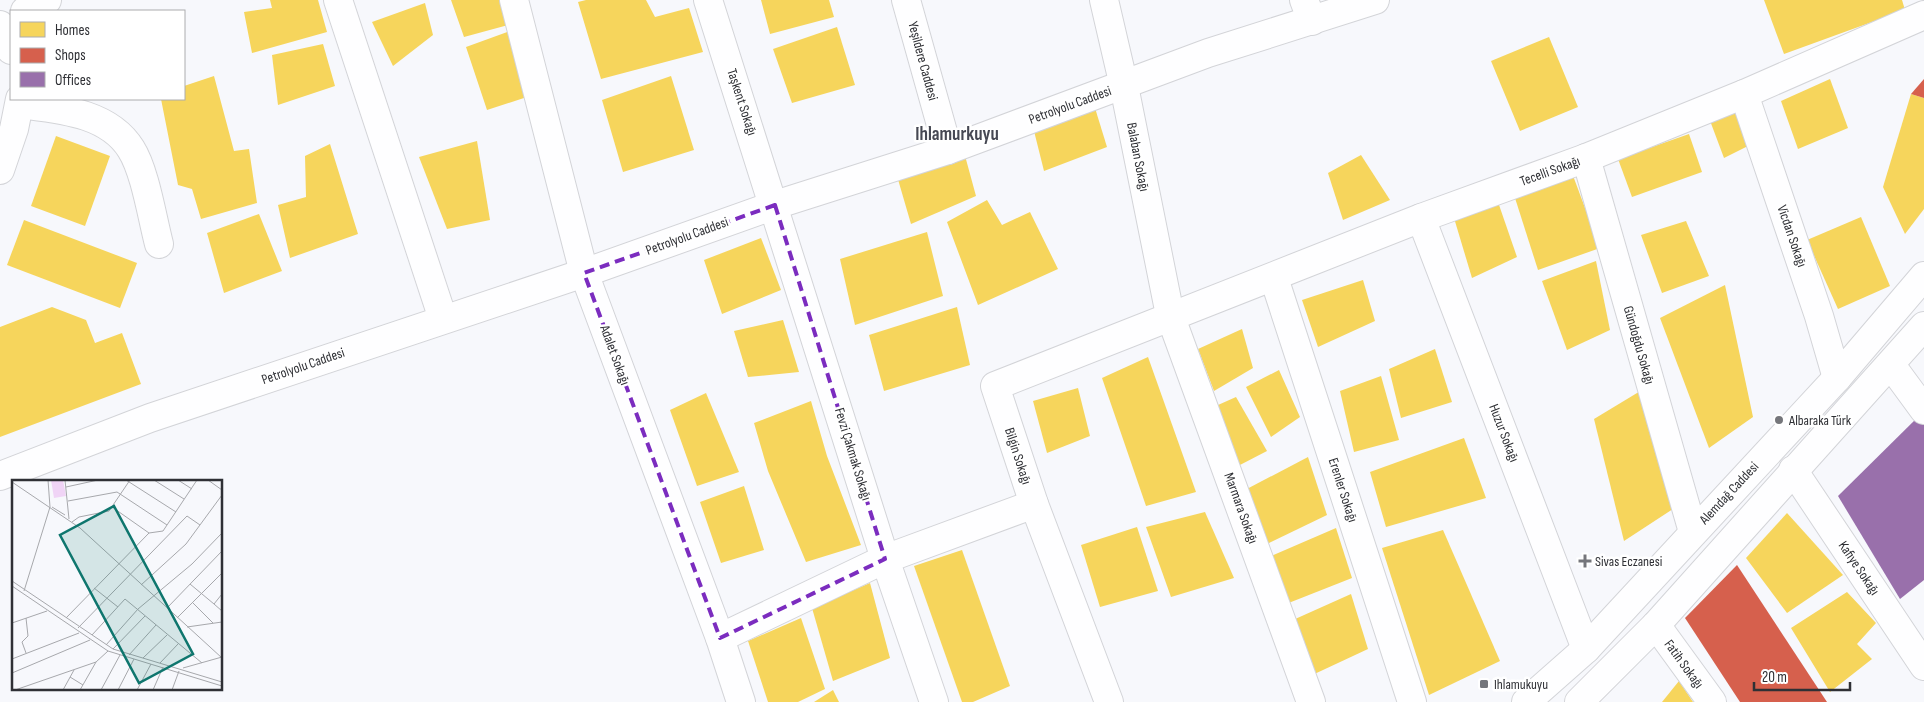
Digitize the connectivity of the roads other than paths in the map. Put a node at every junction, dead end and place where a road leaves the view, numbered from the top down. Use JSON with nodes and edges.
{"nodes":[{"id":1,"x":47,"y":0,"type":"edge"},
{"id":2,"x":338,"y":0,"type":"edge"},
{"id":3,"x":514,"y":0,"type":"edge"},
{"id":4,"x":708,"y":0,"type":"edge"},
{"id":5,"x":906,"y":0,"type":"edge"},
{"id":6,"x":1104,"y":0,"type":"edge"},
{"id":7,"x":1375,"y":0,"type":"edge"},
{"id":8,"x":27,"y":10,"type":"edge"},
{"id":9,"x":1308,"y":11,"type":"edge"},
{"id":10,"x":1924,"y":15,"type":"edge"},
{"id":11,"x":0,"y":25,"type":"edge"},
{"id":12,"x":10,"y":48,"type":"edge"},
{"id":13,"x":1124,"y":86,"type":"junction"},
{"id":14,"x":1744,"y":94,"type":"junction"},
{"id":15,"x":20,"y":102,"type":"edge"},
{"id":16,"x":948,"y":150,"type":"junction"},
{"id":17,"x":1586,"y":158,"type":"junction"},
{"id":18,"x":0,"y":170,"type":"edge"},
{"id":19,"x":775,"y":205,"type":"junction"},
{"id":20,"x":1421,"y":218,"type":"junction"},
{"id":21,"x":159,"y":244,"type":"dead end"},
{"id":22,"x":584,"y":273,"type":"junction"},
{"id":23,"x":1924,"y":276,"type":"edge"},
{"id":24,"x":1274,"y":278,"type":"junction"},
{"id":25,"x":1170,"y":315,"type":"junction"},
{"id":26,"x":443,"y":319,"type":"junction"},
{"id":27,"x":1924,"y":326,"type":"edge"},
{"id":28,"x":1891,"y":365,"type":"junction"},
{"id":29,"x":1837,"y":378,"type":"junction"},
{"id":30,"x":1924,"y":410,"type":"edge"},
{"id":31,"x":1793,"y":470,"type":"junction"},
{"id":32,"x":0,"y":476,"type":"edge"},
{"id":33,"x":1034,"y":504,"type":"junction"},
{"id":34,"x":1693,"y":532,"type":"junction"},
{"id":35,"x":886,"y":559,"type":"junction"},
{"id":36,"x":1656,"y":625,"type":"junction"},
{"id":37,"x":720,"y":638,"type":"junction"},
{"id":38,"x":1586,"y":649,"type":"junction"},
{"id":39,"x":1924,"y":666,"type":"edge"},
{"id":40,"x":741,"y":702,"type":"edge"},
{"id":41,"x":934,"y":702,"type":"edge"},
{"id":42,"x":1109,"y":702,"type":"edge"},
{"id":43,"x":1311,"y":702,"type":"edge"},
{"id":44,"x":1412,"y":702,"type":"edge"},
{"id":45,"x":1526,"y":702,"type":"edge"},
{"id":46,"x":1579,"y":702,"type":"edge"},
{"id":47,"x":1712,"y":702,"type":"edge"}],
"edges":[{"from":1,"to":8,"type":"street"},
{"from":2,"to":26,"type":"street"},
{"from":3,"to":22,"type":"street","name":"Adalet Sokağı"},
{"from":4,"to":19,"type":"street","name":"Taşkent Sokağı"},
{"from":5,"to":16,"type":"street","name":"Yeşildere Caddesi"},
{"from":6,"to":13,"type":"street","name":"Balaban Sokağı"},
{"from":7,"to":9,"type":"street","name":"Petrolyolu Caddesi"},
{"from":9,"to":13,"type":"street","name":"Petrolyolu Caddesi"},
{"from":10,"to":14,"type":"street","name":"Tecelli Sokağı"},
{"from":11,"to":12,"type":"street"},
{"from":13,"to":16,"type":"street","name":"Petrolyolu Caddesi"},
{"from":13,"to":25,"type":"street","name":"Balaban Sokağı"},
{"from":14,"to":17,"type":"street","name":"Tecelli Sokağı"},
{"from":14,"to":29,"type":"street","name":"Vicdan Sokağı"},
{"from":15,"to":18,"type":"street"},
{"from":15,"to":21,"type":"street"},
{"from":16,"to":19,"type":"street","name":"Petrolyolu Caddesi"},
{"from":17,"to":20,"type":"street","name":"Tecelli Sokağı"},
{"from":17,"to":34,"type":"street","name":"Gündoğdu Sokağı"},
{"from":19,"to":22,"type":"street","name":"Petrolyolu Caddesi"},
{"from":19,"to":35,"type":"street","name":"Fevzi Çakmak Sokağı"},
{"from":20,"to":24,"type":"street","name":"Tecelli Sokağı"},
{"from":20,"to":38,"type":"street","name":"Huzur Sokağı"},
{"from":22,"to":26,"type":"street","name":"Petrolyolu Caddesi"},
{"from":22,"to":37,"type":"street","name":"Adalet Sokağı"},
{"from":23,"to":29,"type":"street","name":"Alemdağ Caddesi"},
{"from":24,"to":25,"type":"street","name":"Tecelli Sokağı"},
{"from":24,"to":44,"type":"street","name":"Erenler Sokağı"},
{"from":25,"to":33,"type":"street","name":"Bilgin Sokağı"},
{"from":25,"to":43,"type":"street","name":"Marmara Sokağı"},
{"from":26,"to":32,"type":"street","name":"Petrolyolu Caddesi"},
{"from":27,"to":28,"type":"street"},
{"from":28,"to":30,"type":"street"},
{"from":28,"to":31,"type":"street"},
{"from":29,"to":34,"type":"street","name":"Alemdağ Caddesi"},
{"from":31,"to":36,"type":"street"},
{"from":31,"to":39,"type":"street","name":"Kafiye Sokağı"},
{"from":33,"to":35,"type":"street"},
{"from":33,"to":42,"type":"street","name":"Bilgin Sokağı"},
{"from":34,"to":38,"type":"street","name":"Alemdağ Caddesi"},
{"from":35,"to":37,"type":"street"},
{"from":35,"to":41,"type":"street","name":"Fevzi Çakmak Sokağı"},
{"from":36,"to":46,"type":"street"},
{"from":36,"to":47,"type":"street","name":"Fatih Sokağı"},
{"from":37,"to":40,"type":"street","name":"Adalet Sokağı"},
{"from":38,"to":45,"type":"street","name":"Alemdağ Caddesi"}]}
